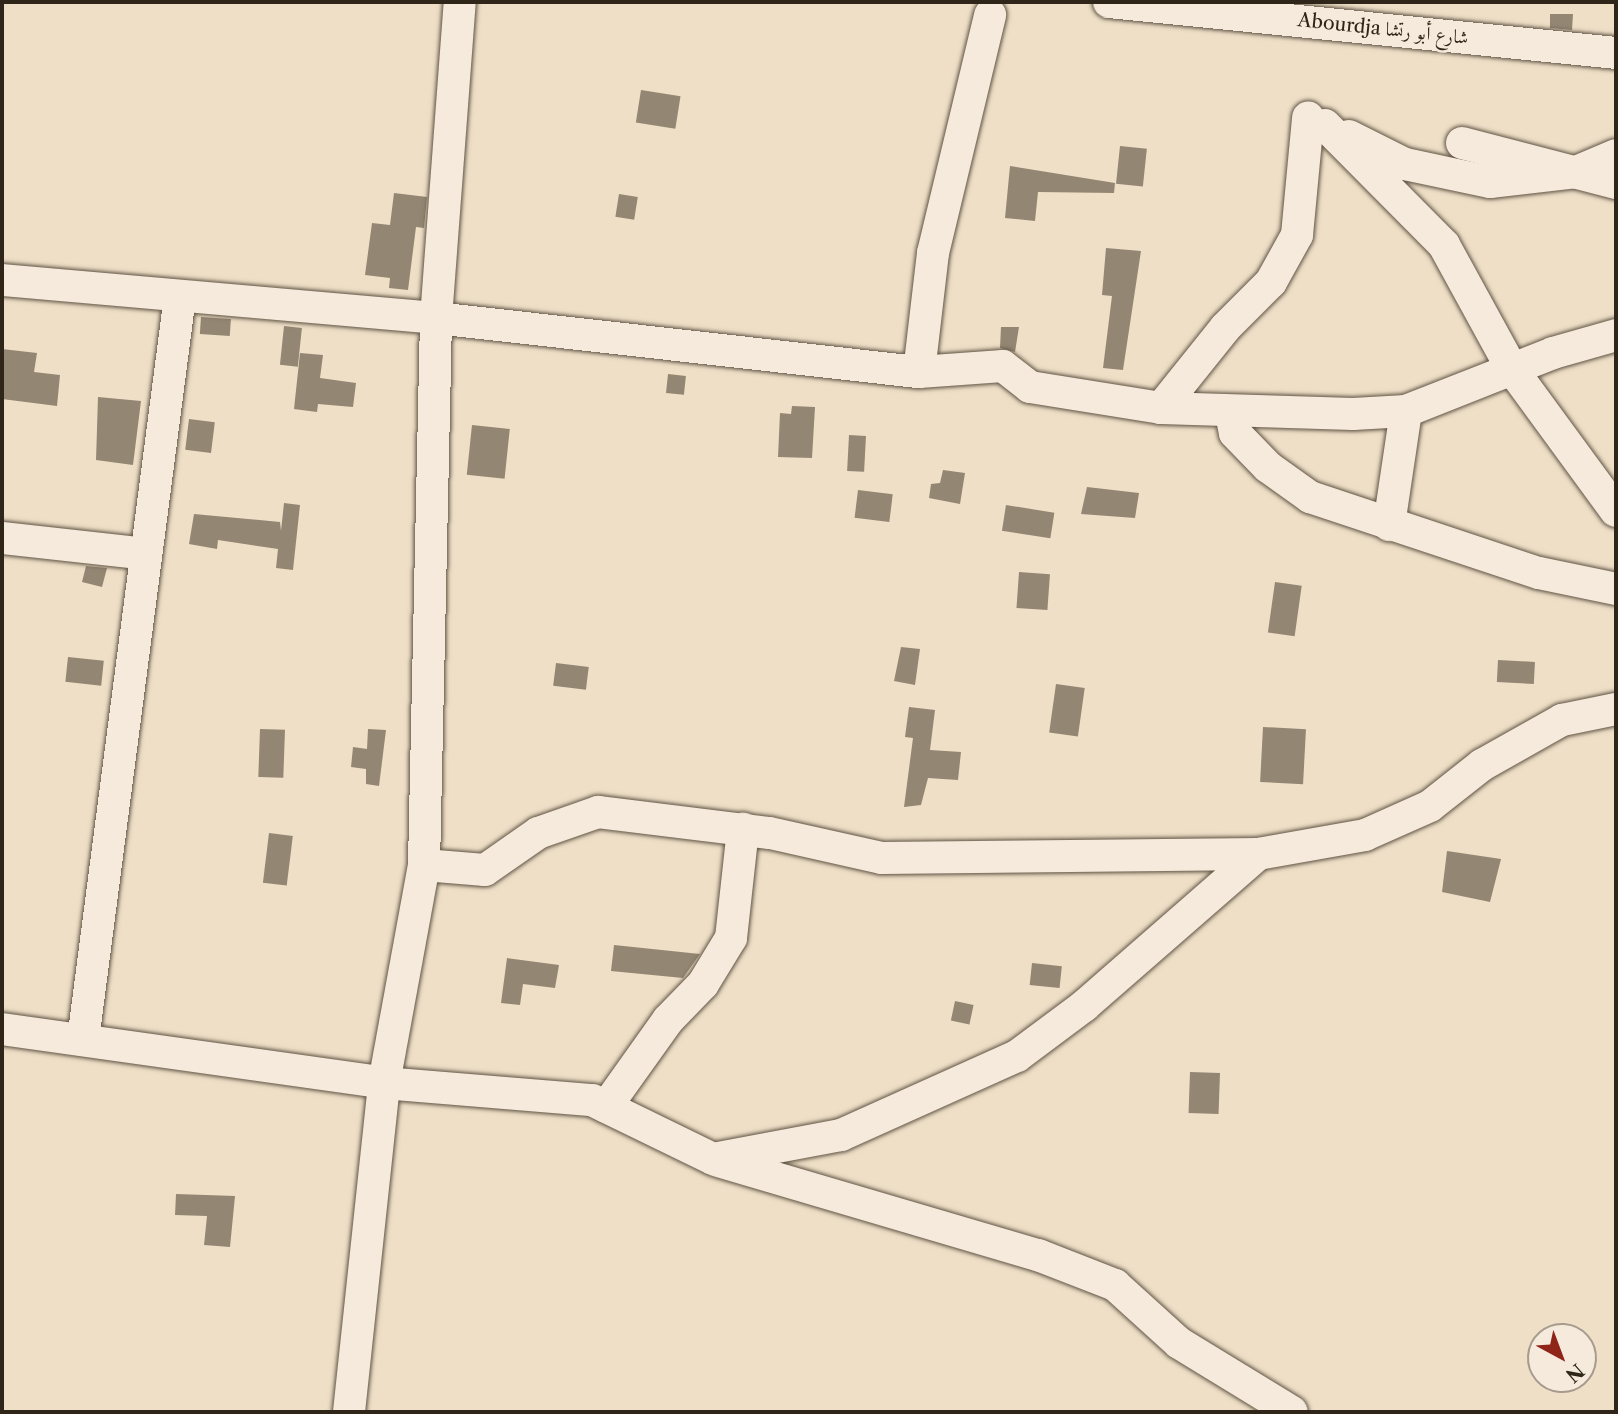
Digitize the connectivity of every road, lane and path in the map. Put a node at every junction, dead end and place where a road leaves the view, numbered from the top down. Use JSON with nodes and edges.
{"nodes":[{"id":1,"x":460,"y":2,"type":"edge"},
{"id":2,"x":1109,"y":2,"type":"edge"},
{"id":3,"x":989,"y":15,"type":"dead end"},
{"id":4,"x":1616,"y":53,"type":"edge"},
{"id":5,"x":1308,"y":118,"type":"dead end"},
{"id":6,"x":1462,"y":144,"type":"dead end"},
{"id":7,"x":1616,"y":155,"type":"edge"},
{"id":8,"x":1576,"y":172,"type":"junction"},
{"id":9,"x":1616,"y":183,"type":"edge"},
{"id":10,"x":2,"y":280,"type":"edge"},
{"id":11,"x":180,"y":296,"type":"junction"},
{"id":12,"x":436,"y":318,"type":"junction"},
{"id":13,"x":1616,"y":335,"type":"edge"},
{"id":14,"x":1512,"y":369,"type":"junction"},
{"id":15,"x":919,"y":372,"type":"junction"},
{"id":16,"x":1161,"y":408,"type":"junction"},
{"id":17,"x":1406,"y":411,"type":"junction"},
{"id":18,"x":1231,"y":413,"type":"junction"},
{"id":19,"x":1616,"y":511,"type":"edge"},
{"id":20,"x":1389,"y":525,"type":"junction"},
{"id":21,"x":2,"y":538,"type":"edge"},
{"id":22,"x":146,"y":554,"type":"junction"},
{"id":23,"x":1616,"y":589,"type":"edge"},
{"id":24,"x":1616,"y":709,"type":"edge"},
{"id":25,"x":743,"y":829,"type":"junction"},
{"id":26,"x":1258,"y":854,"type":"junction"},
{"id":27,"x":424,"y":864,"type":"junction"},
{"id":28,"x":2,"y":1029,"type":"edge"},
{"id":29,"x":83,"y":1040,"type":"junction"},
{"id":30,"x":384,"y":1083,"type":"junction"},
{"id":31,"x":606,"y":1107,"type":"junction"},
{"id":32,"x":713,"y":1159,"type":"junction"},
{"id":33,"x":348,"y":1412,"type":"edge"},
{"id":34,"x":1292,"y":1412,"type":"edge"}],
"edges":[{"from":1,"to":12,"type":"street"},
{"from":2,"to":4,"type":"street","name":"Abourdja شارع أبو رتشا"},
{"from":3,"to":15,"type":"street"},
{"from":5,"to":16,"type":"street"},
{"from":6,"to":8,"type":"street"},
{"from":7,"to":8,"type":"street"},
{"from":8,"to":9,"type":"street"},
{"from":8,"to":14,"type":"street"},
{"from":10,"to":11,"type":"street"},
{"from":11,"to":12,"type":"street"},
{"from":11,"to":22,"type":"street"},
{"from":12,"to":15,"type":"street"},
{"from":12,"to":27,"type":"street"},
{"from":13,"to":14,"type":"street"},
{"from":14,"to":17,"type":"street"},
{"from":14,"to":19,"type":"street"},
{"from":15,"to":16,"type":"street"},
{"from":16,"to":18,"type":"street"},
{"from":17,"to":18,"type":"street"},
{"from":17,"to":20,"type":"street"},
{"from":18,"to":20,"type":"street"},
{"from":20,"to":23,"type":"street"},
{"from":21,"to":22,"type":"street"},
{"from":22,"to":29,"type":"street"},
{"from":24,"to":26,"type":"street"},
{"from":25,"to":26,"type":"street"},
{"from":25,"to":27,"type":"street"},
{"from":25,"to":31,"type":"street"},
{"from":26,"to":32,"type":"street"},
{"from":27,"to":30,"type":"street"},
{"from":28,"to":29,"type":"street"},
{"from":29,"to":30,"type":"street"},
{"from":30,"to":31,"type":"street"},
{"from":30,"to":33,"type":"street"},
{"from":31,"to":32,"type":"street"},
{"from":32,"to":34,"type":"street"}]}
